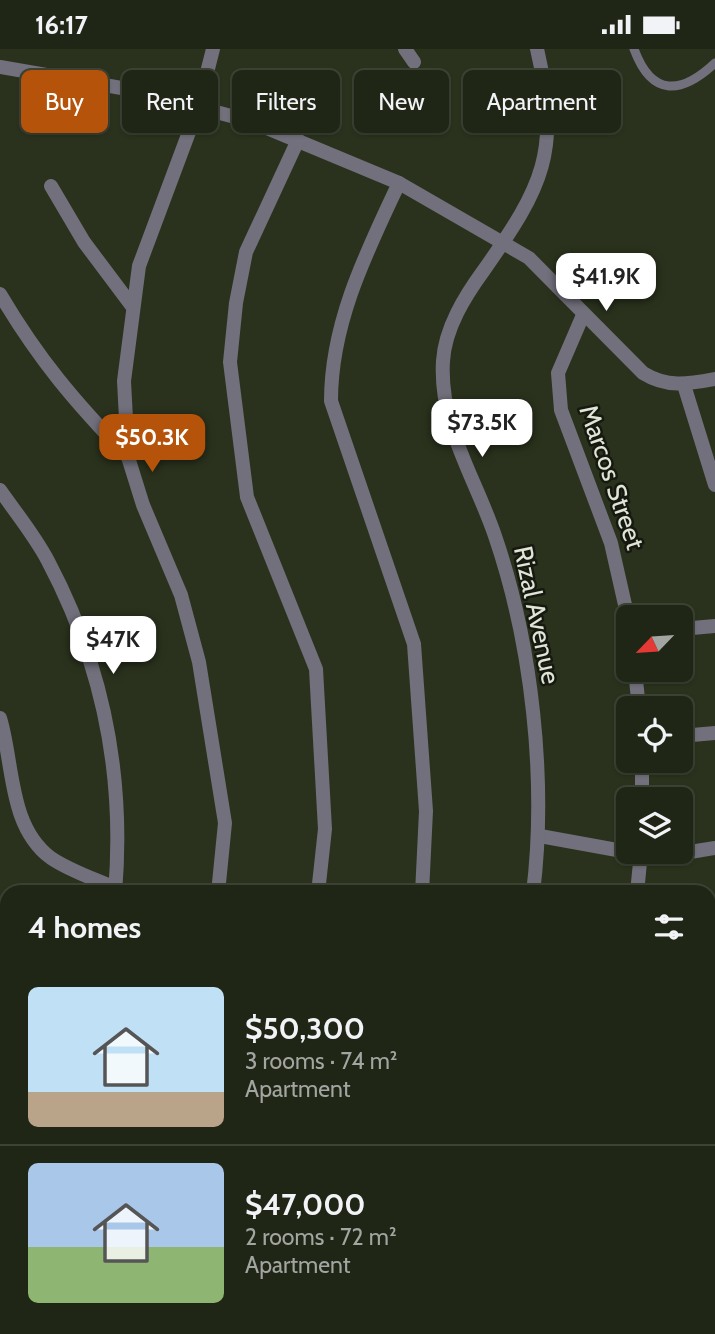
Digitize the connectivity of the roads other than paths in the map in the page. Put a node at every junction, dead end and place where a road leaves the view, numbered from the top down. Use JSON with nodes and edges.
{"nodes":[{"id":1,"x":213,"y":49,"type":"edge"},
{"id":2,"x":405,"y":49,"type":"edge"},
{"id":3,"x":537,"y":49,"type":"edge"},
{"id":4,"x":634,"y":49,"type":"edge"},
{"id":5,"x":414,"y":62,"type":"dead end"},
{"id":6,"x":715,"y":63,"type":"edge"},
{"id":7,"x":0,"y":67,"type":"edge"},
{"id":8,"x":208,"y":70,"type":"edge"},
{"id":9,"x":122,"y":88,"type":"edge"},
{"id":10,"x":218,"y":113,"type":"edge"},
{"id":11,"x":189,"y":133,"type":"edge"},
{"id":12,"x":298,"y":140,"type":"junction"},
{"id":13,"x":399,"y":183,"type":"junction"},
{"id":14,"x":51,"y":186,"type":"dead end"},
{"id":15,"x":503,"y":243,"type":"junction"},
{"id":16,"x":0,"y":294,"type":"edge"},
{"id":17,"x":132,"y":306,"type":"junction"},
{"id":18,"x":583,"y":315,"type":"junction"},
{"id":19,"x":715,"y":379,"type":"edge"},
{"id":20,"x":684,"y":385,"type":"junction"},
{"id":21,"x":128,"y":457,"type":"junction"},
{"id":22,"x":715,"y":485,"type":"edge"},
{"id":23,"x":0,"y":490,"type":"edge"},
{"id":24,"x":625,"y":605,"type":"edge"},
{"id":25,"x":715,"y":626,"type":"edge"},
{"id":26,"x":693,"y":628,"type":"edge"},
{"id":27,"x":0,"y":718,"type":"edge"},
{"id":28,"x":715,"y":733,"type":"edge"},
{"id":29,"x":693,"y":735,"type":"edge"},
{"id":30,"x":540,"y":836,"type":"junction"},
{"id":31,"x":715,"y":848,"type":"edge"},
{"id":32,"x":693,"y":849,"type":"edge"},
{"id":33,"x":616,"y":850,"type":"edge"},
{"id":34,"x":635,"y":864,"type":"edge"},
{"id":35,"x":105,"y":885,"type":"edge"},
{"id":36,"x":116,"y":885,"type":"edge"},
{"id":37,"x":219,"y":885,"type":"edge"},
{"id":38,"x":319,"y":885,"type":"edge"},
{"id":39,"x":422,"y":885,"type":"edge"},
{"id":40,"x":534,"y":885,"type":"edge"},
{"id":41,"x":636,"y":885,"type":"edge"}],
"edges":[{"from":1,"to":8,"type":"street"},
{"from":2,"to":5,"type":"street"},
{"from":3,"to":15,"type":"street","name":"Rizal Avenue"},
{"from":4,"to":6,"type":"lane"},
{"from":7,"to":9,"type":"street"},
{"from":10,"to":12,"type":"street"},
{"from":11,"to":17,"type":"street"},
{"from":12,"to":13,"type":"street"},
{"from":12,"to":38,"type":"street"},
{"from":13,"to":15,"type":"street"},
{"from":13,"to":39,"type":"street"},
{"from":14,"to":17,"type":"street"},
{"from":15,"to":18,"type":"street"},
{"from":15,"to":30,"type":"street","name":"Rizal Avenue"},
{"from":16,"to":21,"type":"street"},
{"from":17,"to":21,"type":"street"},
{"from":18,"to":20,"type":"street"},
{"from":18,"to":24,"type":"street","name":"Marcos Street"},
{"from":19,"to":20,"type":"street"},
{"from":20,"to":22,"type":"street"},
{"from":21,"to":37,"type":"street"},
{"from":23,"to":36,"type":"street"},
{"from":25,"to":26,"type":"street"},
{"from":27,"to":35,"type":"street"},
{"from":28,"to":29,"type":"street"},
{"from":30,"to":33,"type":"street"},
{"from":30,"to":40,"type":"street","name":"Rizal Avenue"},
{"from":31,"to":32,"type":"street"},
{"from":34,"to":41,"type":"street"}]}
